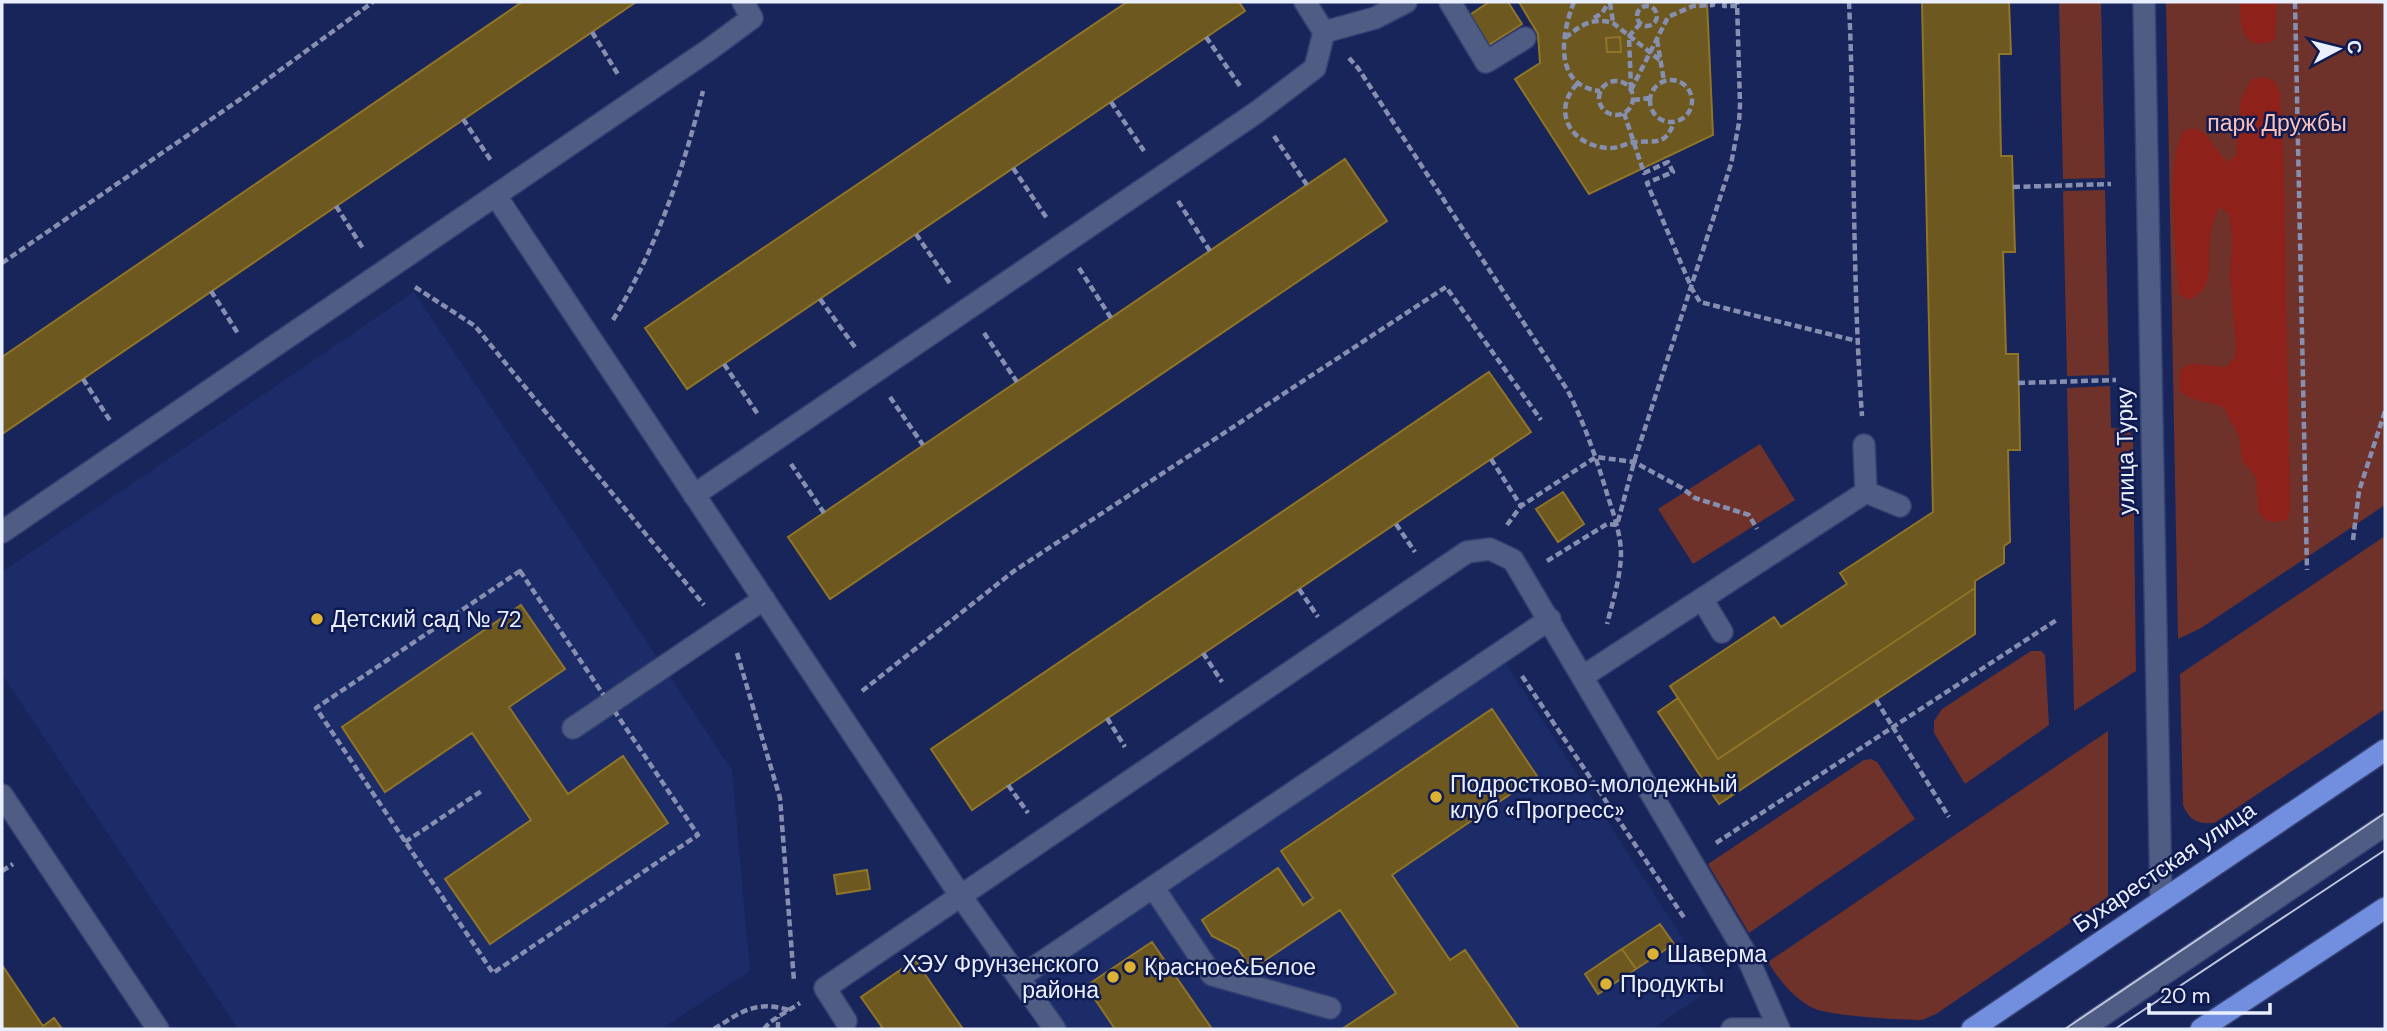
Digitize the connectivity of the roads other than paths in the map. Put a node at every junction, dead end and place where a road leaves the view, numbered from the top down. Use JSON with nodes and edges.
{"nodes":[{"id":1,"x":743,"y":2,"type":"edge"},
{"id":2,"x":1305,"y":2,"type":"edge"},
{"id":3,"x":1406,"y":2,"type":"edge"},
{"id":4,"x":1450,"y":2,"type":"edge"},
{"id":5,"x":2144,"y":2,"type":"edge"},
{"id":6,"x":1324,"y":32,"type":"junction"},
{"id":7,"x":1525,"y":38,"type":"dead end"},
{"id":8,"x":503,"y":192,"type":"junction"},
{"id":9,"x":1864,"y":445,"type":"road end"},
{"id":10,"x":1866,"y":492,"type":"junction"},
{"id":11,"x":694,"y":495,"type":"junction"},
{"id":12,"x":1900,"y":506,"type":"dead end"},
{"id":13,"x":2,"y":532,"type":"edge"},
{"id":14,"x":764,"y":599,"type":"junction"},
{"id":15,"x":1702,"y":599,"type":"junction"},
{"id":16,"x":1550,"y":619,"type":"junction"},
{"id":17,"x":1722,"y":632,"type":"dead end"},
{"id":18,"x":1582,"y":677,"type":"junction"},
{"id":19,"x":573,"y":728,"type":"dead end"},
{"id":20,"x":2385,"y":750,"type":"edge"},
{"id":21,"x":2,"y":795,"type":"edge"},
{"id":22,"x":2385,"y":825,"type":"edge"},
{"id":23,"x":1153,"y":887,"type":"junction"},
{"id":24,"x":960,"y":895,"type":"junction"},
{"id":25,"x":2161,"y":900,"type":"junction"},
{"id":26,"x":2385,"y":908,"type":"edge"},
{"id":27,"x":1020,"y":977,"type":"junction"},
{"id":28,"x":1330,"y":1008,"type":"dead end"},
{"id":29,"x":846,"y":1021,"type":"dead end"},
{"id":30,"x":158,"y":1029,"type":"edge"},
{"id":31,"x":1055,"y":1029,"type":"edge"},
{"id":32,"x":1732,"y":1029,"type":"edge"},
{"id":33,"x":1770,"y":1029,"type":"edge"},
{"id":34,"x":1779,"y":1029,"type":"edge"},
{"id":35,"x":1972,"y":1029,"type":"edge"},
{"id":36,"x":2082,"y":1029,"type":"edge"},
{"id":37,"x":2201,"y":1029,"type":"edge"}],
"edges":[{"from":1,"to":8,"type":"street"},
{"from":2,"to":6,"type":"street"},
{"from":3,"to":6,"type":"street"},
{"from":4,"to":7,"type":"street"},
{"from":5,"to":25,"type":"street","name":"улица Турку"},
{"from":6,"to":11,"type":"street"},
{"from":8,"to":11,"type":"street"},
{"from":8,"to":13,"type":"street"},
{"from":9,"to":10,"type":"street"},
{"from":10,"to":12,"type":"street"},
{"from":10,"to":15,"type":"street"},
{"from":11,"to":14,"type":"street"},
{"from":14,"to":19,"type":"street"},
{"from":14,"to":24,"type":"street"},
{"from":15,"to":17,"type":"street"},
{"from":15,"to":18,"type":"street"},
{"from":16,"to":18,"type":"street"},
{"from":16,"to":23,"type":"street"},
{"from":16,"to":24,"type":"street"},
{"from":18,"to":34,"type":"street"},
{"from":20,"to":25,"type":"main road","name":"Бухарестская улица"},
{"from":21,"to":30,"type":"street"},
{"from":22,"to":36,"type":"street"},
{"from":23,"to":27,"type":"street"},
{"from":23,"to":28,"type":"street"},
{"from":24,"to":27,"type":"street"},
{"from":24,"to":29,"type":"street"},
{"from":25,"to":35,"type":"main road","name":"Бухарестская улица"},
{"from":26,"to":37,"type":"main road"},
{"from":27,"to":31,"type":"street"},
{"from":32,"to":33,"type":"street"}]}
